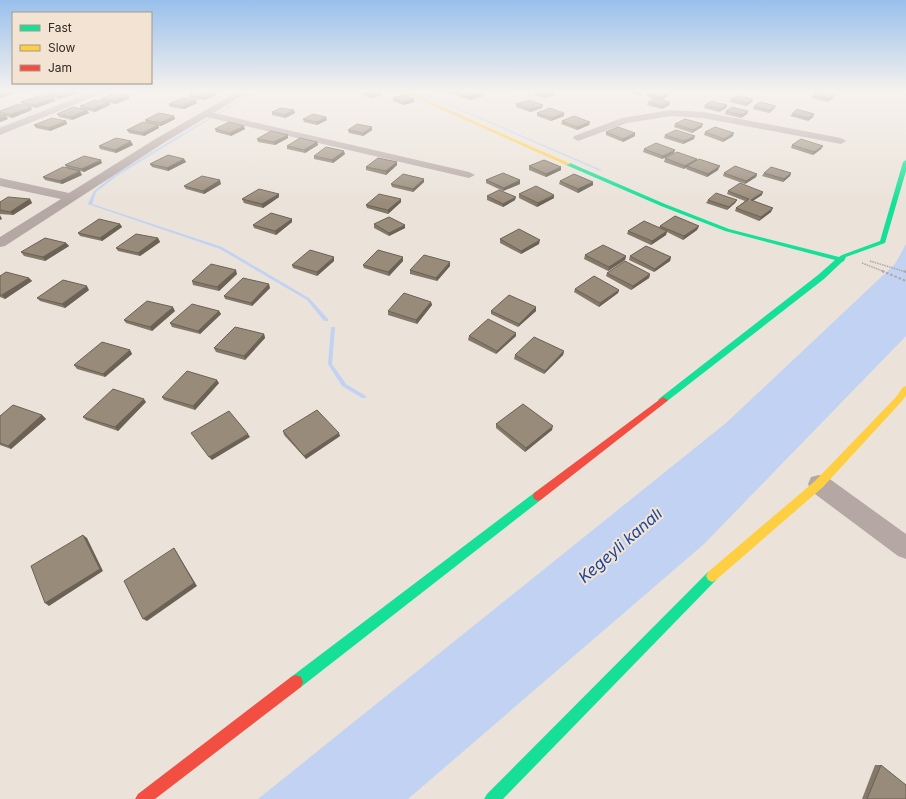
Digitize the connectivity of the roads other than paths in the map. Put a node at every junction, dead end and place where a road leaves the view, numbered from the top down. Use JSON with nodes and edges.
{"nodes":[{"id":1,"x":9,"y":128,"type":"edge"},
{"id":2,"x":181,"y":128,"type":"edge"},
{"id":3,"x":267,"y":128,"type":"edge"},
{"id":4,"x":485,"y":128,"type":"edge"},
{"id":5,"x":603,"y":128,"type":"edge"},
{"id":6,"x":774,"y":128,"type":"edge"},
{"id":7,"x":0,"y":132,"type":"edge"},
{"id":8,"x":578,"y":138,"type":"dead end"},
{"id":9,"x":841,"y":141,"type":"dead end"},
{"id":10,"x":906,"y":162,"type":"edge"},
{"id":11,"x":470,"y":175,"type":"dead end"},
{"id":12,"x":0,"y":182,"type":"edge"},
{"id":13,"x":70,"y":197,"type":"junction"},
{"id":14,"x":0,"y":244,"type":"edge"},
{"id":15,"x":842,"y":260,"type":"junction"},
{"id":16,"x":906,"y":389,"type":"edge"},
{"id":17,"x":819,"y":484,"type":"junction"},
{"id":18,"x":906,"y":548,"type":"edge"},
{"id":19,"x":143,"y":799,"type":"edge"},
{"id":20,"x":492,"y":799,"type":"edge"}],
"edges":[{"from":1,"to":7,"type":"street"},
{"from":2,"to":13,"type":"street"},
{"from":3,"to":11,"type":"street"},
{"from":4,"to":15,"type":"street"},
{"from":5,"to":8,"type":"street"},
{"from":6,"to":9,"type":"street"},
{"from":10,"to":15,"type":"street"},
{"from":12,"to":13,"type":"street"},
{"from":13,"to":14,"type":"street"},
{"from":15,"to":19,"type":"street"},
{"from":16,"to":17,"type":"street"},
{"from":17,"to":18,"type":"street"},
{"from":17,"to":20,"type":"street"}]}
